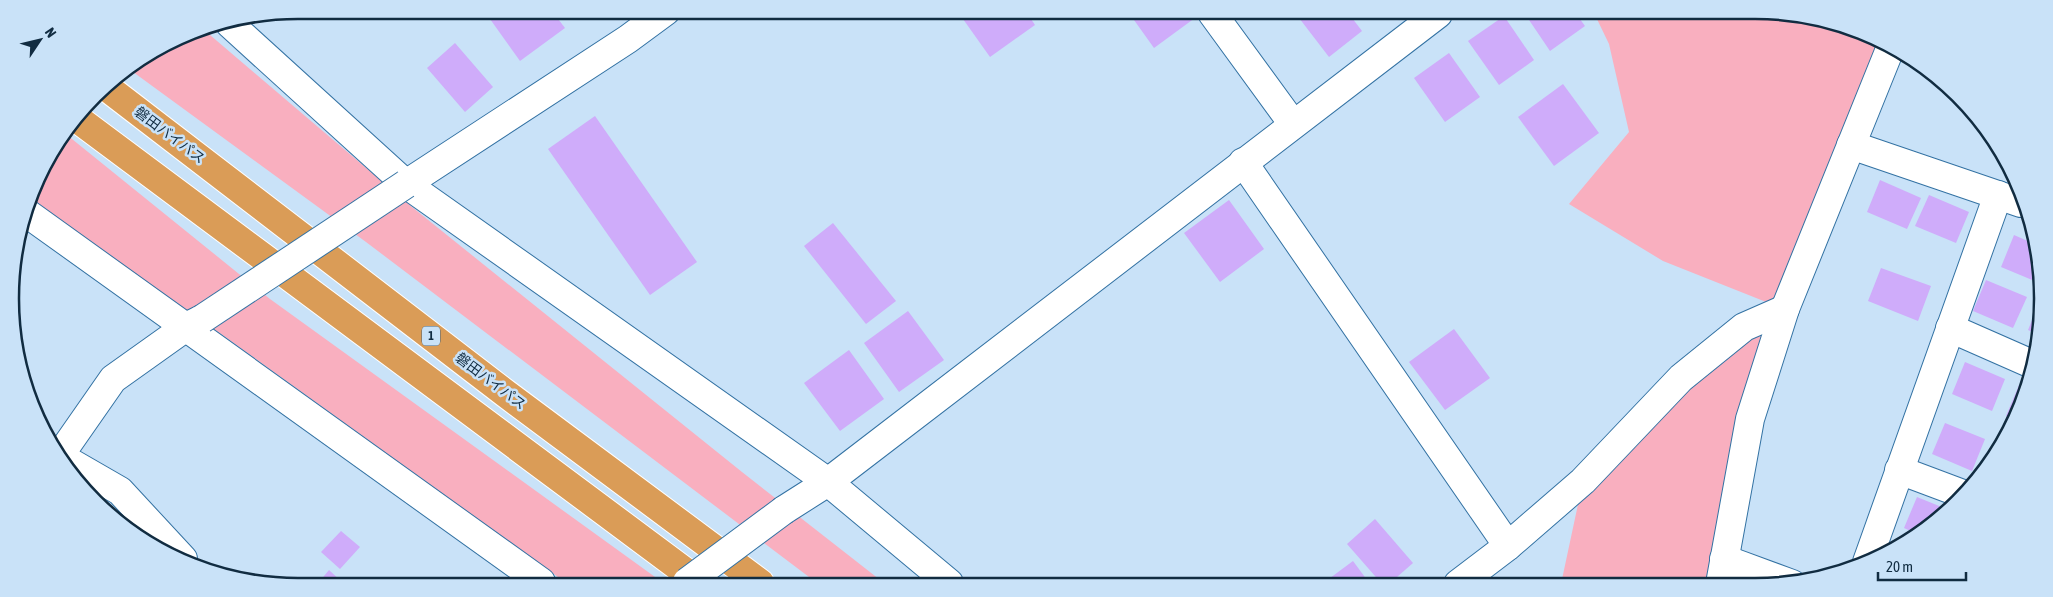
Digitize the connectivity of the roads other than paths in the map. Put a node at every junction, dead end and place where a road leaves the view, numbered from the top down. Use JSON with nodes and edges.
{"nodes":[{"id":1,"x":655,"y":19,"type":"edge"},
{"id":2,"x":1216,"y":19,"type":"edge"},
{"id":3,"x":1431,"y":19,"type":"edge"},
{"id":4,"x":233,"y":26,"type":"edge"},
{"id":5,"x":1888,"y":53,"type":"edge"},
{"id":6,"x":111,"y":91,"type":"edge"},
{"id":7,"x":82,"y":122,"type":"edge"},
{"id":8,"x":1293,"y":124,"type":"junction"},
{"id":9,"x":1851,"y":145,"type":"junction"},
{"id":10,"x":1243,"y":162,"type":"junction"},
{"id":11,"x":406,"y":184,"type":"junction"},
{"id":12,"x":2010,"y":199,"type":"edge"},
{"id":13,"x":31,"y":216,"type":"edge"},
{"id":14,"x":1785,"y":309,"type":"junction"},
{"id":15,"x":194,"y":323,"type":"junction"},
{"id":16,"x":1950,"y":328,"type":"junction"},
{"id":17,"x":2027,"y":362,"type":"edge"},
{"id":18,"x":64,"y":451,"type":"edge"},
{"id":19,"x":72,"y":463,"type":"edge"},
{"id":20,"x":1899,"y":470,"type":"junction"},
{"id":21,"x":828,"y":482,"type":"junction"},
{"id":22,"x":1956,"y":492,"type":"edge"},
{"id":23,"x":1508,"y":546,"type":"junction"},
{"id":24,"x":173,"y":548,"type":"edge"},
{"id":25,"x":1870,"y":553,"type":"edge"},
{"id":26,"x":1722,"y":572,"type":"edge"},
{"id":27,"x":536,"y":578,"type":"edge"},
{"id":28,"x":693,"y":578,"type":"edge"},
{"id":29,"x":694,"y":578,"type":"edge"},
{"id":30,"x":755,"y":578,"type":"edge"},
{"id":31,"x":943,"y":578,"type":"edge"},
{"id":32,"x":1466,"y":578,"type":"edge"},
{"id":33,"x":1757,"y":578,"type":"edge"}],
"edges":[{"from":1,"to":11,"type":"street"},
{"from":2,"to":8,"type":"street"},
{"from":3,"to":8,"type":"street"},
{"from":4,"to":11,"type":"street"},
{"from":5,"to":9,"type":"street"},
{"from":6,"to":30,"type":"highway","name":"磐田バイパス","number":"1"},
{"from":7,"to":29,"type":"highway"},
{"from":8,"to":10,"type":"street"},
{"from":9,"to":12,"type":"street"},
{"from":9,"to":14,"type":"street"},
{"from":10,"to":21,"type":"street"},
{"from":10,"to":23,"type":"street"},
{"from":11,"to":15,"type":"street","bridge":true},
{"from":11,"to":21,"type":"street"},
{"from":12,"to":16,"type":"street"},
{"from":13,"to":15,"type":"street"},
{"from":14,"to":23,"type":"street"},
{"from":14,"to":26,"type":"street"},
{"from":15,"to":18,"type":"street"},
{"from":15,"to":27,"type":"street"},
{"from":16,"to":17,"type":"street"},
{"from":16,"to":20,"type":"street"},
{"from":19,"to":24,"type":"street"},
{"from":20,"to":22,"type":"street"},
{"from":20,"to":25,"type":"street"},
{"from":21,"to":28,"type":"street","bridge":true},
{"from":21,"to":31,"type":"street"},
{"from":23,"to":32,"type":"street"},
{"from":26,"to":33,"type":"street"}]}
